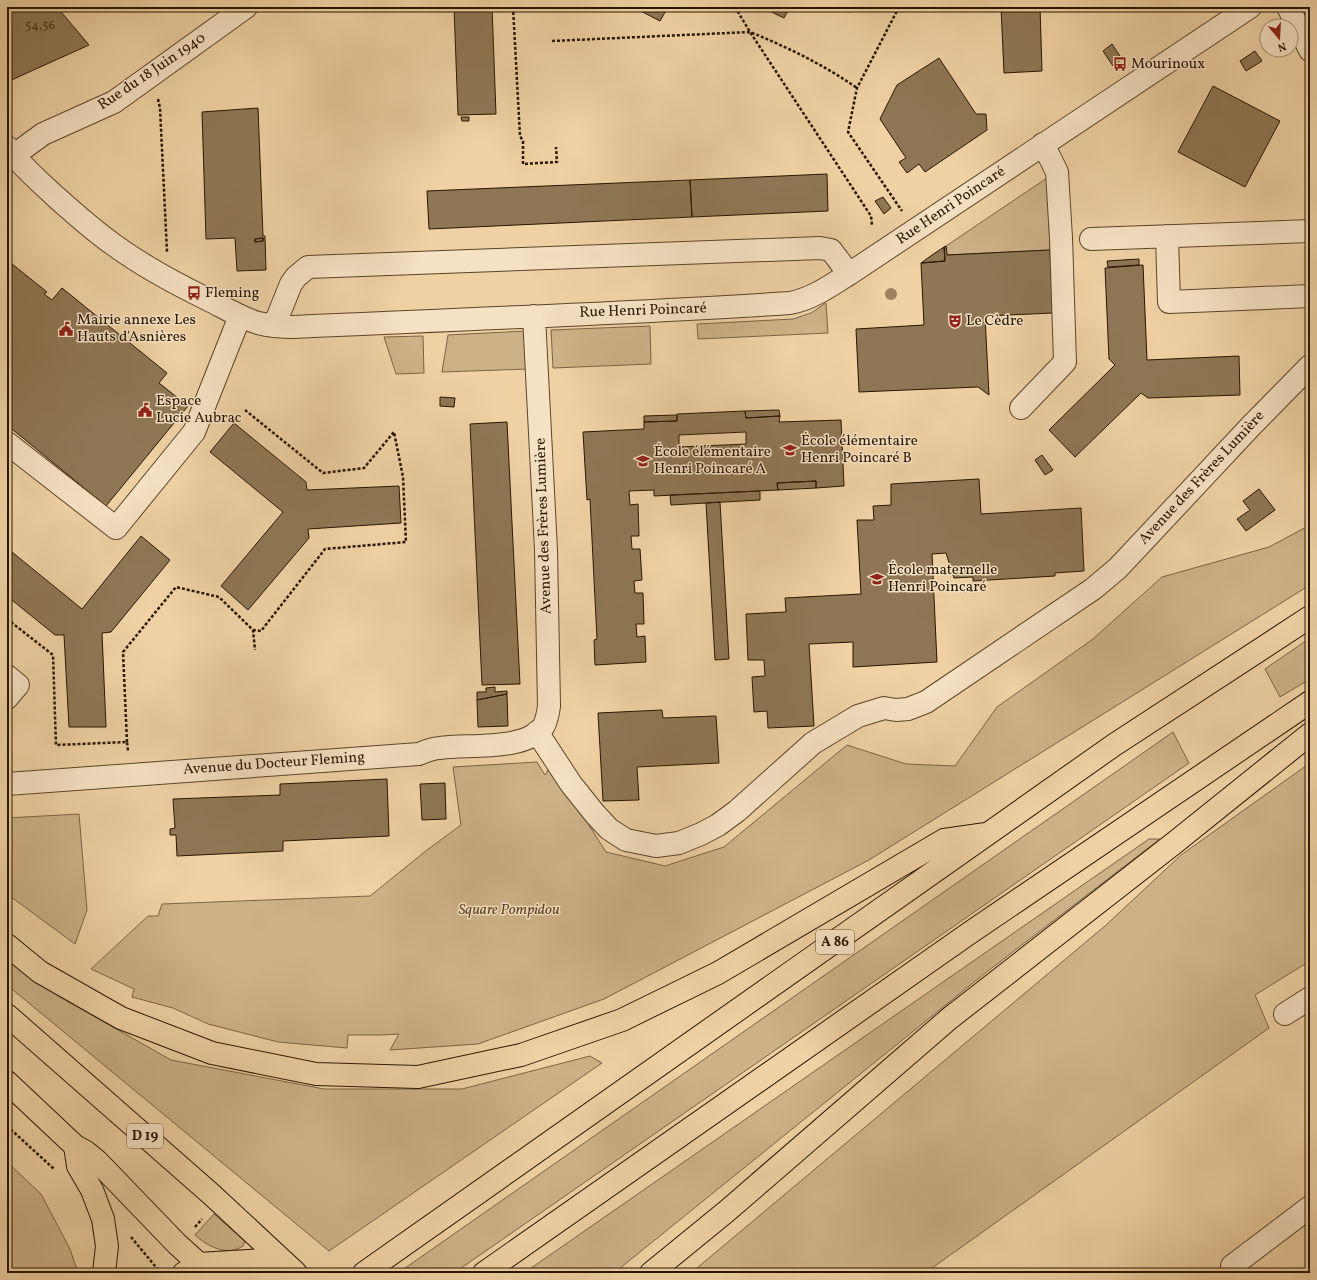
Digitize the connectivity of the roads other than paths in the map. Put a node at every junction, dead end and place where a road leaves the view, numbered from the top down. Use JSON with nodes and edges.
{"nodes":[{"id":1,"x":246,"y":7,"type":"edge"},
{"id":2,"x":1250,"y":7,"type":"edge"},
{"id":3,"x":1288,"y":7,"type":"edge"},
{"id":4,"x":1310,"y":50,"type":"edge"},
{"id":5,"x":1044,"y":144,"type":"junction"},
{"id":6,"x":10,"y":151,"type":"edge"},
{"id":7,"x":1310,"y":231,"type":"edge"},
{"id":8,"x":1167,"y":236,"type":"junction"},
{"id":9,"x":1091,"y":239,"type":"dead end"},
{"id":10,"x":849,"y":274,"type":"junction"},
{"id":11,"x":1310,"y":296,"type":"edge"},
{"id":12,"x":240,"y":316,"type":"junction"},
{"id":13,"x":534,"y":316,"type":"junction"},
{"id":14,"x":274,"y":326,"type":"junction"},
{"id":15,"x":1310,"y":366,"type":"edge"},
{"id":16,"x":1021,"y":408,"type":"dead end"},
{"id":17,"x":7,"y":443,"type":"edge"},
{"id":18,"x":1310,"y":617,"type":"edge"},
{"id":19,"x":7,"y":676,"type":"edge"},
{"id":20,"x":7,"y":698,"type":"edge"},
{"id":21,"x":1310,"y":702,"type":"edge"},
{"id":22,"x":537,"y":732,"type":"junction"},
{"id":23,"x":1310,"y":734,"type":"edge"},
{"id":24,"x":7,"y":784,"type":"edge"},
{"id":25,"x":989,"y":834,"type":"junction"},
{"id":26,"x":7,"y":945,"type":"edge"},
{"id":27,"x":1310,"y":998,"type":"edge"},
{"id":28,"x":1285,"y":1014,"type":"dead end"},
{"id":29,"x":7,"y":1015,"type":"edge"},
{"id":30,"x":7,"y":1082,"type":"edge"},
{"id":31,"x":75,"y":1146,"type":"junction"},
{"id":32,"x":1310,"y":1207,"type":"edge"},
{"id":33,"x":288,"y":1266,"type":"edge"},
{"id":34,"x":197,"y":1270,"type":"edge"},
{"id":35,"x":104,"y":1273,"type":"edge"},
{"id":36,"x":364,"y":1273,"type":"edge"},
{"id":37,"x":484,"y":1273,"type":"edge"},
{"id":38,"x":651,"y":1273,"type":"edge"},
{"id":39,"x":1237,"y":1273,"type":"edge"}],
"edges":[{"from":1,"to":6,"type":"street","name":"Rue du 18 Juin 1940"},
{"from":2,"to":5,"type":"street","name":"Rue Henri Poincaré"},
{"from":3,"to":4,"type":"street"},
{"from":5,"to":10,"type":"street","name":"Rue Henri Poincaré"},
{"from":5,"to":16,"type":"street"},
{"from":6,"to":12,"type":"street","name":"Rue Henri Poincaré"},
{"from":7,"to":8,"type":"street"},
{"from":8,"to":9,"type":"street"},
{"from":8,"to":11,"type":"street"},
{"from":10,"to":13,"type":"street","name":"Rue Henri Poincaré"},
{"from":10,"to":14,"type":"street"},
{"from":12,"to":14,"type":"street","name":"Rue Henri Poincaré"},
{"from":12,"to":17,"type":"street"},
{"from":13,"to":14,"type":"street","name":"Rue Henri Poincaré"},
{"from":13,"to":22,"type":"street","name":"Avenue des Frères Lumière"},
{"from":15,"to":22,"type":"street","name":"Avenue des Frères Lumière"},
{"from":18,"to":25,"type":"main road","number":"A 86"},
{"from":19,"to":20,"type":"street"},
{"from":21,"to":37,"type":"main road"},
{"from":22,"to":24,"type":"street","name":"Avenue du Docteur Fleming"},
{"from":23,"to":38,"type":"main road"},
{"from":25,"to":26,"type":"main road"},
{"from":25,"to":36,"type":"main road","number":"A 86"},
{"from":27,"to":28,"type":"street"},
{"from":29,"to":33,"type":"main road","number":"D 19"},
{"from":30,"to":31,"type":"main road"},
{"from":31,"to":34,"type":"main road"},
{"from":31,"to":35,"type":"main road"},
{"from":32,"to":39,"type":"street"},
{"from":33,"to":34,"type":"main road"}]}
